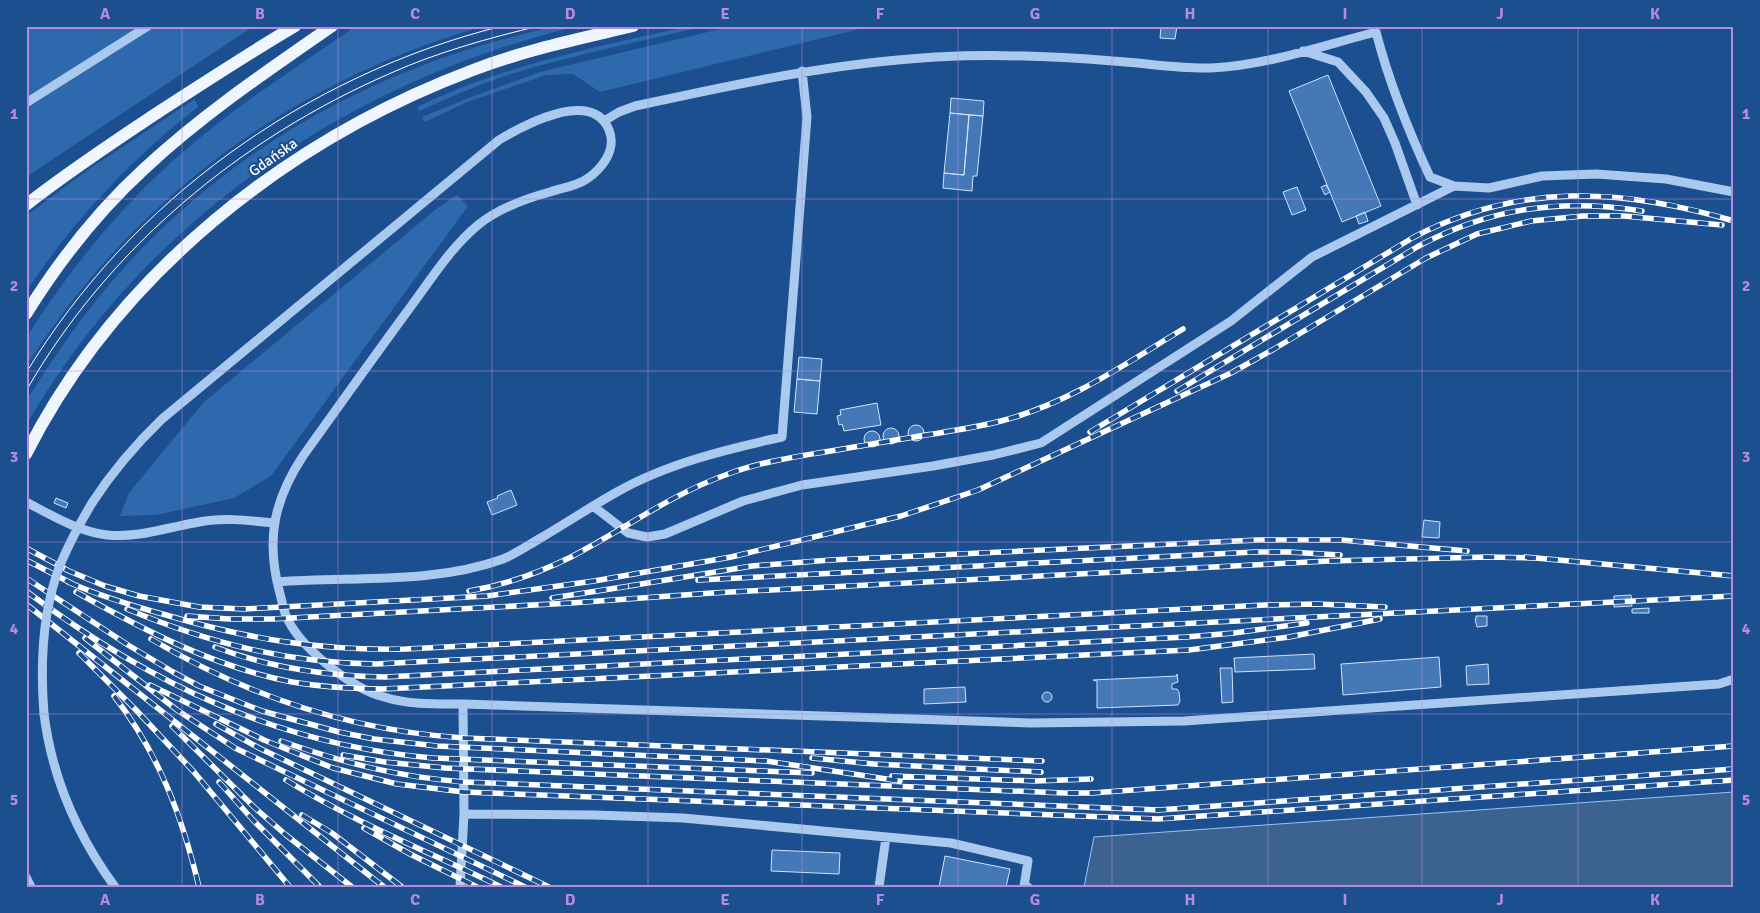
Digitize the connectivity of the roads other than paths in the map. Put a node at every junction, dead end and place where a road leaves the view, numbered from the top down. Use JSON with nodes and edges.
{"nodes":[{"id":1,"x":148,"y":26,"type":"edge"},
{"id":2,"x":295,"y":26,"type":"edge"},
{"id":3,"x":332,"y":26,"type":"edge"},
{"id":4,"x":604,"y":26,"type":"edge"},
{"id":5,"x":633,"y":26,"type":"edge"},
{"id":6,"x":1376,"y":29,"type":"edge"},
{"id":7,"x":549,"y":46,"type":"junction"},
{"id":8,"x":1303,"y":51,"type":"junction"},
{"id":9,"x":802,"y":71,"type":"junction"},
{"id":10,"x":26,"y":103,"type":"edge"},
{"id":11,"x":604,"y":121,"type":"junction"},
{"id":12,"x":1454,"y":186,"type":"junction"},
{"id":13,"x":1734,"y":192,"type":"edge"},
{"id":14,"x":26,"y":205,"type":"edge"},
{"id":15,"x":1417,"y":205,"type":"junction"},
{"id":16,"x":26,"y":314,"type":"edge"},
{"id":17,"x":27,"y":452,"type":"edge"},
{"id":18,"x":26,"y":502,"type":"edge"},
{"id":19,"x":593,"y":506,"type":"junction"},
{"id":20,"x":274,"y":523,"type":"junction"},
{"id":21,"x":277,"y":582,"type":"junction"},
{"id":22,"x":1734,"y":679,"type":"edge"},
{"id":23,"x":463,"y":704,"type":"junction"},
{"id":24,"x":464,"y":814,"type":"junction"},
{"id":25,"x":886,"y":838,"type":"junction"},
{"id":26,"x":26,"y":877,"type":"edge"},
{"id":27,"x":31,"y":887,"type":"edge"},
{"id":28,"x":115,"y":887,"type":"edge"},
{"id":29,"x":460,"y":887,"type":"edge"},
{"id":30,"x":879,"y":887,"type":"edge"},
{"id":31,"x":1028,"y":887,"type":"edge"}],
"edges":[{"from":1,"to":10,"type":"lane"},
{"from":2,"to":14,"type":"main road"},
{"from":3,"to":16,"type":"main road"},
{"from":4,"to":7,"type":"lane"},
{"from":5,"to":7,"type":"main road","name":"Gdańska"},
{"from":6,"to":8,"type":"lane"},
{"from":6,"to":12,"type":"lane"},
{"from":7,"to":17,"type":"main road","name":"Gdańska"},
{"from":8,"to":9,"type":"lane"},
{"from":8,"to":15,"type":"lane"},
{"from":9,"to":11,"type":"lane"},
{"from":9,"to":19,"type":"lane"},
{"from":11,"to":20,"type":"lane"},
{"from":11,"to":28,"type":"lane","bridge":true},
{"from":12,"to":13,"type":"lane"},
{"from":12,"to":15,"type":"lane"},
{"from":15,"to":19,"type":"lane"},
{"from":18,"to":20,"type":"lane"},
{"from":19,"to":21,"type":"lane"},
{"from":20,"to":21,"type":"lane"},
{"from":21,"to":23,"type":"lane"},
{"from":22,"to":23,"type":"lane"},
{"from":23,"to":24,"type":"lane"},
{"from":24,"to":25,"type":"lane"},
{"from":24,"to":29,"type":"lane"},
{"from":25,"to":30,"type":"lane"},
{"from":25,"to":31,"type":"lane"},
{"from":26,"to":27,"type":"lane"}]}
